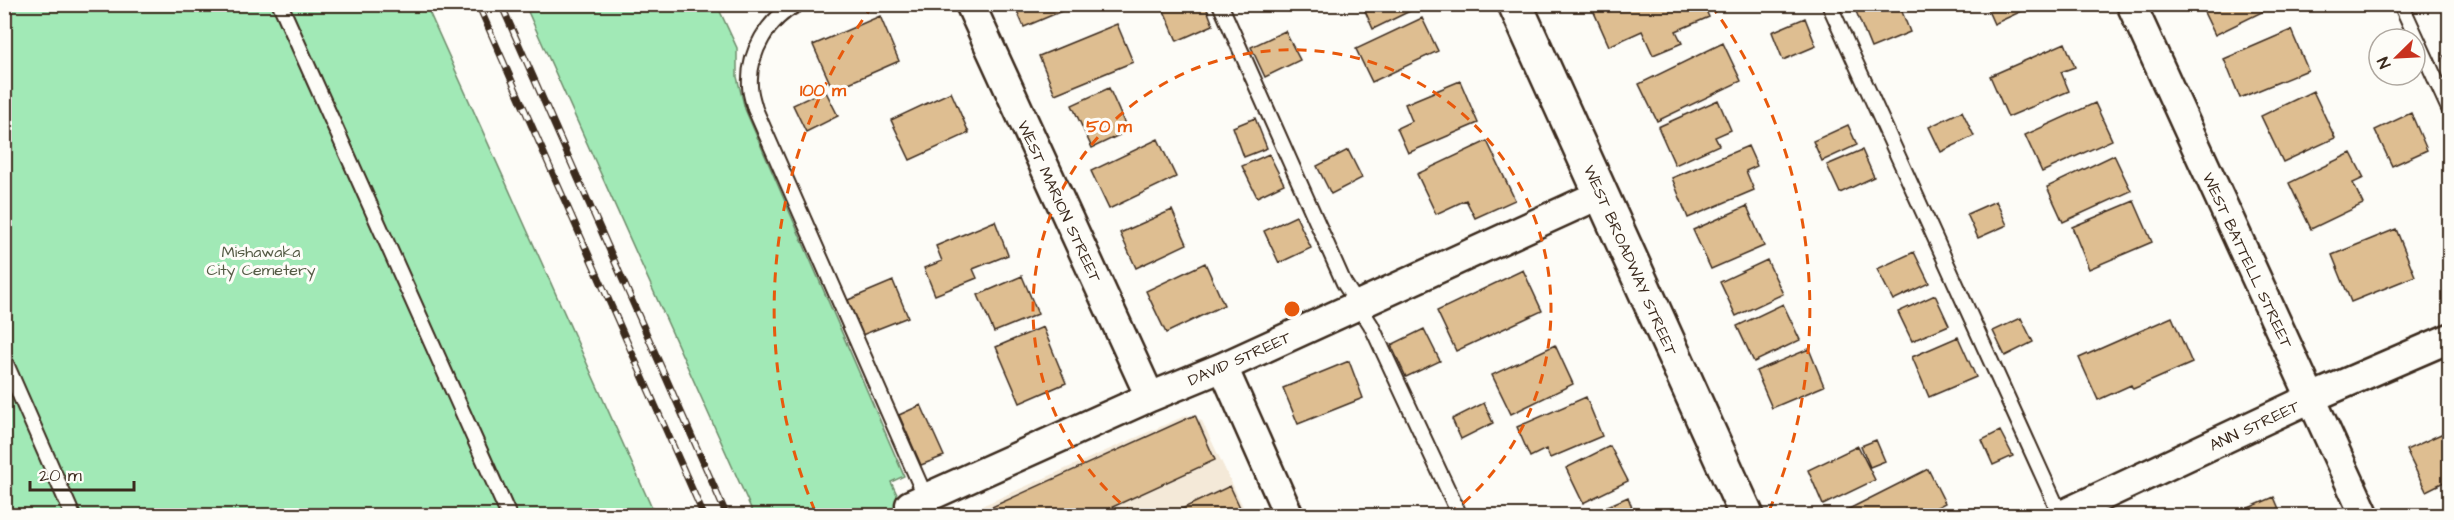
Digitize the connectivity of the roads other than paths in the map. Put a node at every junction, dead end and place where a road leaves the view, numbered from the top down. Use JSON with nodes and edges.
{"nodes":[{"id":1,"x":280,"y":4,"type":"edge"},
{"id":2,"x":798,"y":4,"type":"edge"},
{"id":3,"x":970,"y":4,"type":"edge"},
{"id":4,"x":1220,"y":4,"type":"edge"},
{"id":5,"x":1515,"y":4,"type":"edge"},
{"id":6,"x":1829,"y":4,"type":"edge"},
{"id":7,"x":2130,"y":4,"type":"edge"},
{"id":8,"x":2401,"y":4,"type":"edge"},
{"id":9,"x":2450,"y":111,"type":"edge"},
{"id":10,"x":1601,"y":194,"type":"junction"},
{"id":11,"x":1358,"y":304,"type":"junction"},
{"id":12,"x":2450,"y":338,"type":"edge"},
{"id":13,"x":4,"y":359,"type":"edge"},
{"id":14,"x":1223,"y":367,"type":"junction"},
{"id":15,"x":1150,"y":397,"type":"junction"},
{"id":16,"x":2311,"y":398,"type":"junction"},
{"id":17,"x":918,"y":501,"type":"joint"},
{"id":18,"x":2061,"y":515,"type":"edge"},
{"id":19,"x":73,"y":516,"type":"edge"},
{"id":20,"x":509,"y":516,"type":"edge"},
{"id":21,"x":1289,"y":516,"type":"edge"},
{"id":22,"x":1460,"y":516,"type":"edge"},
{"id":23,"x":1747,"y":516,"type":"edge"},
{"id":24,"x":2365,"y":516,"type":"edge"}],
"edges":[{"from":1,"to":20,"type":"lane"},
{"from":2,"to":17,"type":"lane"},
{"from":3,"to":15,"type":"street","name":"WEST MARION STREET"},
{"from":4,"to":11,"type":"lane"},
{"from":5,"to":10,"type":"street","name":"WEST BROADWAY STREET"},
{"from":6,"to":18,"type":"lane"},
{"from":7,"to":16,"type":"street","name":"WEST BATTELL STREET"},
{"from":8,"to":9,"type":"lane"},
{"from":10,"to":11,"type":"street","name":"DAVID STREET"},
{"from":10,"to":23,"type":"street","name":"WEST BROADWAY STREET"},
{"from":11,"to":14,"type":"street","name":"DAVID STREET"},
{"from":11,"to":22,"type":"lane"},
{"from":12,"to":16,"type":"street","name":"ANN STREET"},
{"from":13,"to":19,"type":"lane"},
{"from":14,"to":15,"type":"street","name":"DAVID STREET"},
{"from":14,"to":21,"type":"street"},
{"from":15,"to":17,"type":"street","name":"DAVID STREET"},
{"from":16,"to":18,"type":"street","name":"ANN STREET"},
{"from":16,"to":24,"type":"street","name":"WEST BATTELL STREET"}]}
